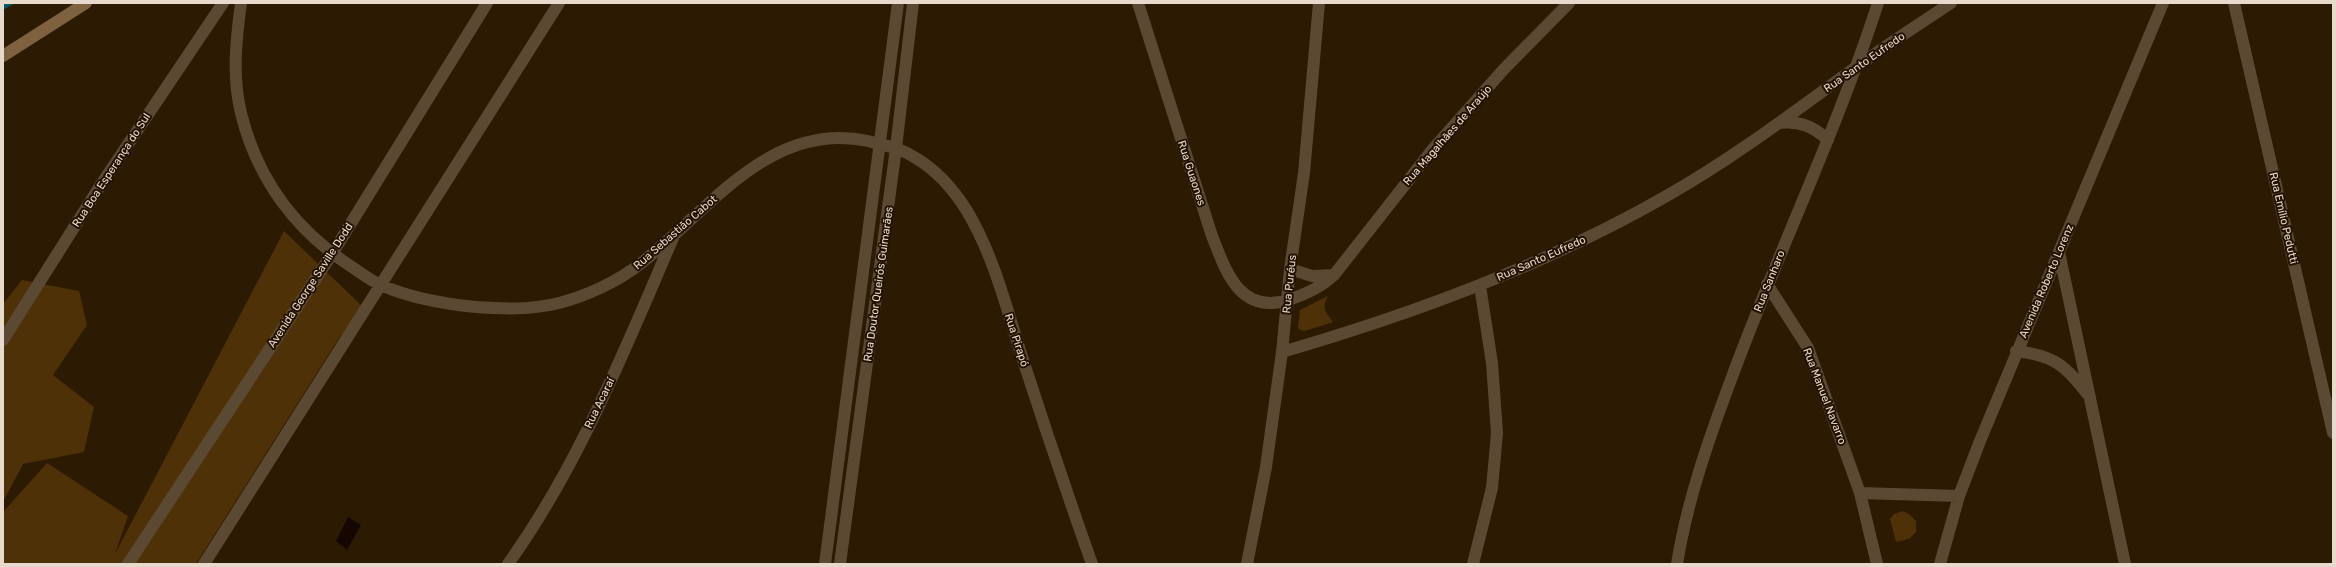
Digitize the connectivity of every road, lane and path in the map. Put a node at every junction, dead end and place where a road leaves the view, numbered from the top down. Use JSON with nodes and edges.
{"nodes":[{"id":1,"x":86,"y":3,"type":"edge"},
{"id":2,"x":223,"y":3,"type":"edge"},
{"id":3,"x":241,"y":3,"type":"edge"},
{"id":4,"x":488,"y":3,"type":"edge"},
{"id":5,"x":559,"y":3,"type":"edge"},
{"id":6,"x":898,"y":3,"type":"edge"},
{"id":7,"x":913,"y":3,"type":"edge"},
{"id":8,"x":1138,"y":3,"type":"edge"},
{"id":9,"x":1319,"y":3,"type":"edge"},
{"id":10,"x":1569,"y":3,"type":"edge"},
{"id":11,"x":1878,"y":3,"type":"edge"},
{"id":12,"x":1951,"y":3,"type":"edge"},
{"id":13,"x":2163,"y":3,"type":"edge"},
{"id":14,"x":2234,"y":3,"type":"edge"},
{"id":15,"x":3,"y":56,"type":"edge"},
{"id":16,"x":1858,"y":65,"type":"junction"},
{"id":17,"x":1779,"y":123,"type":"junction"},
{"id":18,"x":1828,"y":140,"type":"junction"},
{"id":19,"x":881,"y":144,"type":"junction"},
{"id":20,"x":896,"y":148,"type":"junction"},
{"id":21,"x":674,"y":235,"type":"junction"},
{"id":22,"x":2059,"y":252,"type":"junction"},
{"id":23,"x":332,"y":254,"type":"junction"},
{"id":24,"x":1290,"y":269,"type":"junction"},
{"id":25,"x":1334,"y":275,"type":"junction"},
{"id":26,"x":1767,"y":284,"type":"junction"},
{"id":27,"x":380,"y":285,"type":"junction"},
{"id":28,"x":1480,"y":286,"type":"junction"},
{"id":29,"x":1287,"y":301,"type":"junction"},
{"id":30,"x":3,"y":340,"type":"edge"},
{"id":31,"x":2016,"y":351,"type":"junction"},
{"id":32,"x":1282,"y":352,"type":"junction"},
{"id":33,"x":2091,"y":398,"type":"junction"},
{"id":34,"x":2333,"y":433,"type":"edge"},
{"id":35,"x":1860,"y":493,"type":"junction"},
{"id":36,"x":1959,"y":496,"type":"junction"},
{"id":37,"x":128,"y":564,"type":"edge"},
{"id":38,"x":204,"y":564,"type":"edge"},
{"id":39,"x":508,"y":564,"type":"edge"},
{"id":40,"x":825,"y":564,"type":"edge"},
{"id":41,"x":840,"y":564,"type":"edge"},
{"id":42,"x":1092,"y":564,"type":"edge"},
{"id":43,"x":1248,"y":564,"type":"edge"},
{"id":44,"x":1473,"y":564,"type":"edge"},
{"id":45,"x":1677,"y":564,"type":"edge"},
{"id":46,"x":1877,"y":564,"type":"edge"},
{"id":47,"x":1940,"y":564,"type":"edge"},
{"id":48,"x":2126,"y":564,"type":"edge"}],
"edges":[{"from":1,"to":15,"type":"main road"},
{"from":2,"to":30,"type":"street","name":"Rua Boa Esperança do Sul"},
{"from":3,"to":23,"type":"street","name":"Rua Sebastião Cabot"},
{"from":4,"to":23,"type":"street","name":"Avenida George Saville Dodd"},
{"from":5,"to":27,"type":"street"},
{"from":6,"to":19,"type":"street","name":"Rua Doutor Queirós Guimarães"},
{"from":7,"to":20,"type":"street","name":"Rua Doutor Queirós Guimarães"},
{"from":8,"to":29,"type":"street","name":"Rua Guaones"},
{"from":9,"to":24,"type":"street","name":"Rua Puréus"},
{"from":10,"to":25,"type":"street","name":"Rua Magalhães de Araújo"},
{"from":11,"to":16,"type":"street","name":"Rua Sanharo"},
{"from":12,"to":16,"type":"street","name":"Rua Santo Eufredo"},
{"from":13,"to":22,"type":"street","name":"Avenida Roberto Lorenz"},
{"from":14,"to":34,"type":"street","name":"Rua Emílio Pedutti"},
{"from":16,"to":17,"type":"street","name":"Rua Santo Eufredo"},
{"from":16,"to":18,"type":"street","name":"Rua Sanharo"},
{"from":17,"to":18,"type":"street"},
{"from":17,"to":28,"type":"street","name":"Rua Santo Eufredo"},
{"from":18,"to":26,"type":"street","name":"Rua Sanharo"},
{"from":19,"to":20,"type":"street","name":"Rua Sebastião Cabot"},
{"from":19,"to":21,"type":"street","name":"Rua Sebastião Cabot"},
{"from":19,"to":40,"type":"street","name":"Rua Doutor Queirós Guimarães"},
{"from":20,"to":41,"type":"street","name":"Rua Doutor Queirós Guimarães"},
{"from":20,"to":42,"type":"street","name":"Rua Pirapó"},
{"from":21,"to":27,"type":"street","name":"Rua Sebastião Cabot"},
{"from":21,"to":39,"type":"street","name":"Rua Acaraí"},
{"from":22,"to":31,"type":"street","name":"Avenida Roberto Lorenz"},
{"from":22,"to":33,"type":"street"},
{"from":23,"to":27,"type":"street","name":"Rua Sebastião Cabot"},
{"from":23,"to":37,"type":"street","name":"Avenida George Saville Dodd"},
{"from":24,"to":25,"type":"street"},
{"from":24,"to":29,"type":"street","name":"Rua Puréus"},
{"from":25,"to":29,"type":"street","name":"Rua Magalhães de Araújo"},
{"from":26,"to":35,"type":"street","name":"Rua Manuel Navarro"},
{"from":26,"to":45,"type":"street","name":"Rua Sanharo"},
{"from":27,"to":38,"type":"street"},
{"from":28,"to":32,"type":"street","name":"Rua Santo Eufredo"},
{"from":28,"to":44,"type":"street"},
{"from":29,"to":32,"type":"street","name":"Rua Puréus"},
{"from":31,"to":33,"type":"street"},
{"from":31,"to":36,"type":"street","name":"Avenida Roberto Lorenz"},
{"from":32,"to":43,"type":"street","name":"Rua Puréus"},
{"from":33,"to":48,"type":"street"},
{"from":35,"to":36,"type":"street"},
{"from":35,"to":46,"type":"street"},
{"from":36,"to":47,"type":"street","name":"Avenida Roberto Lorenz"}]}
